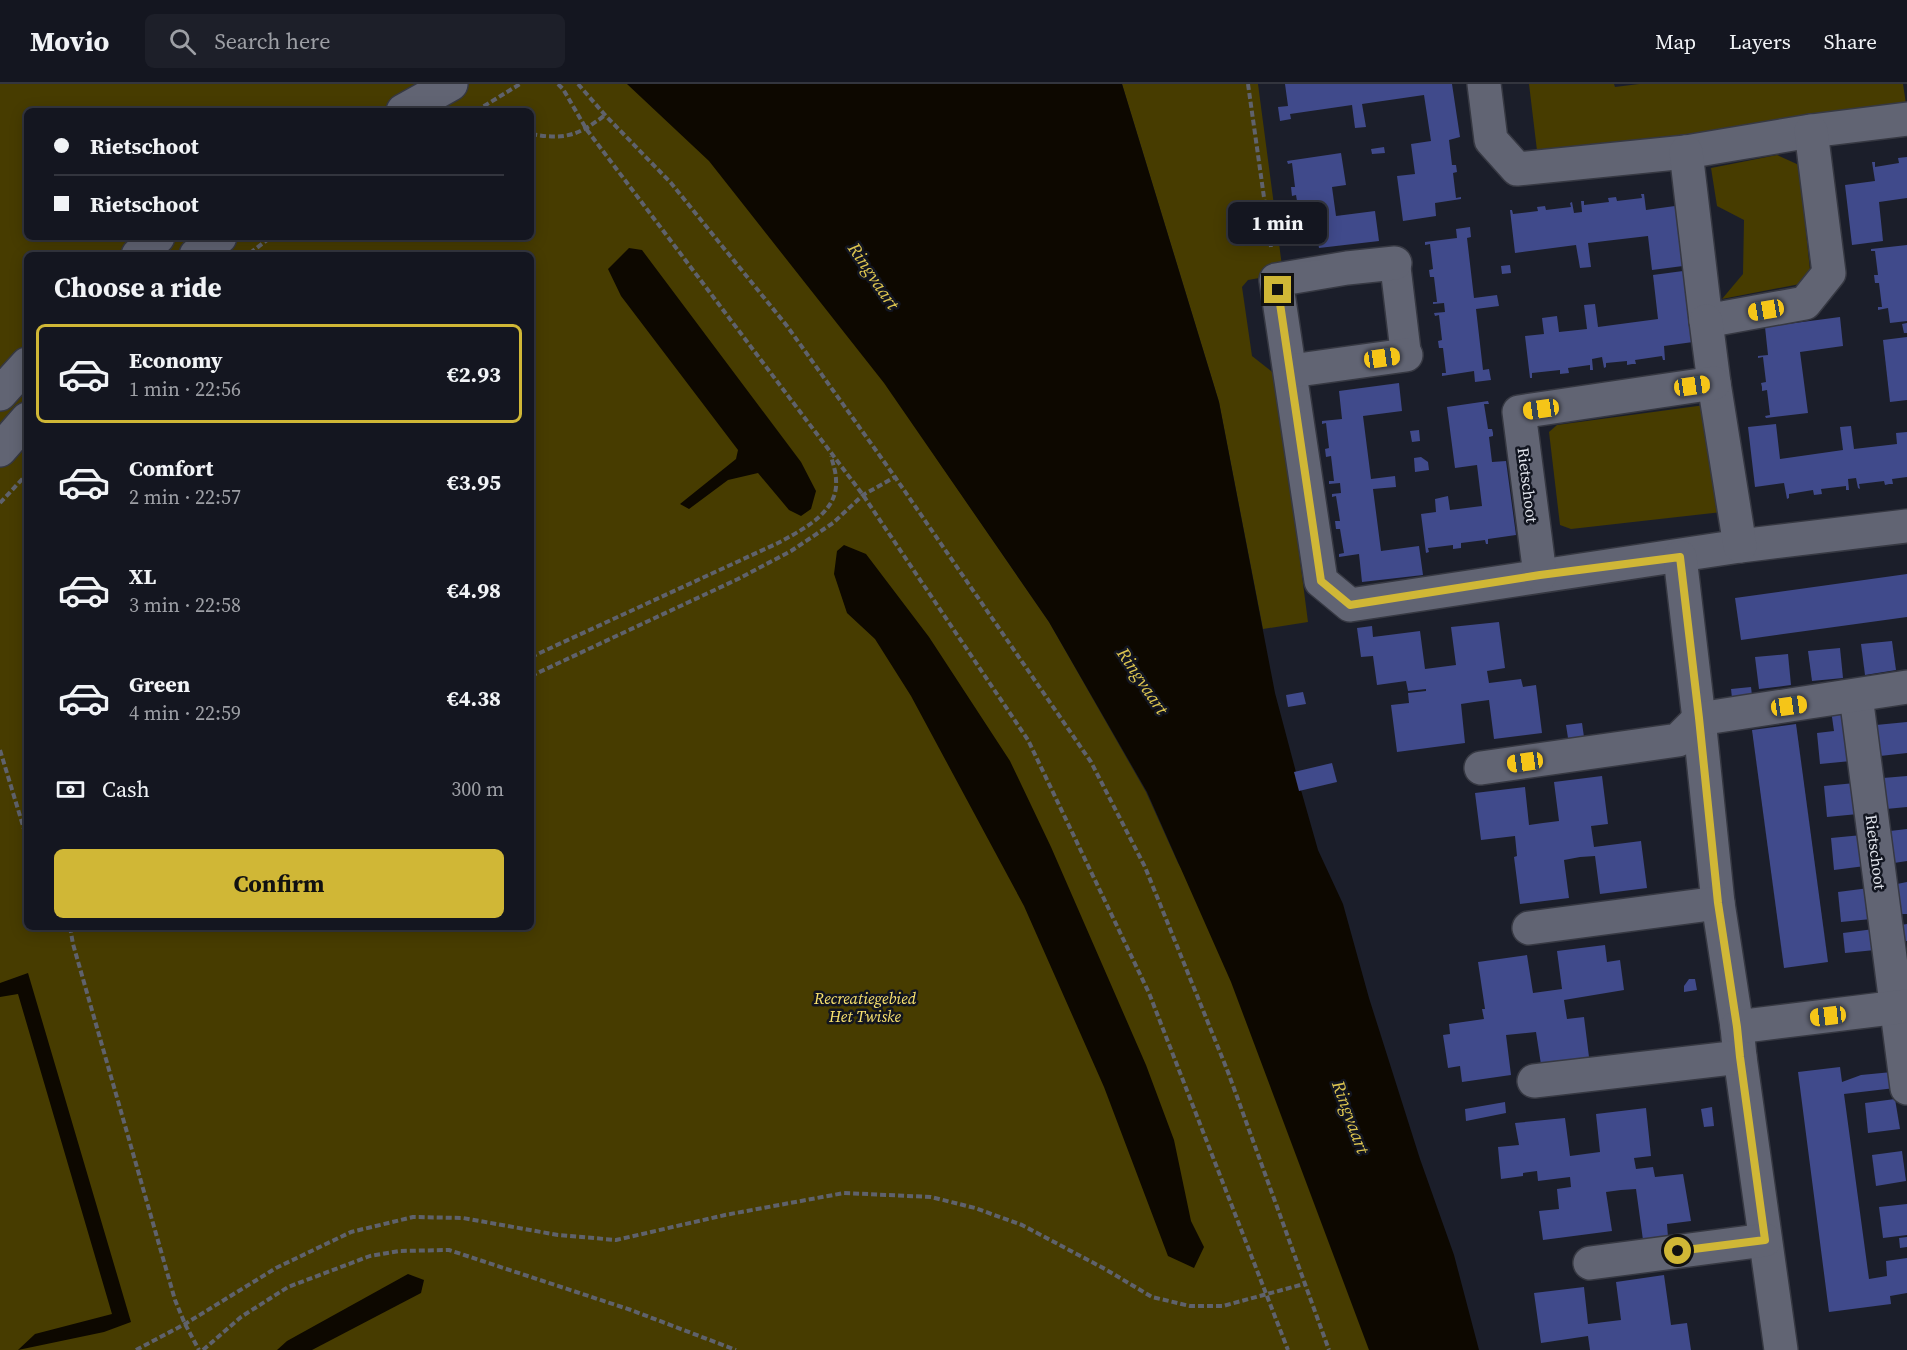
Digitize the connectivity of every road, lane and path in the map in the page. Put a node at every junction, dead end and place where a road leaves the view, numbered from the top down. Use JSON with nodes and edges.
{"nodes":[{"id":1,"x":451,"y":84,"type":"edge"},
{"id":2,"x":520,"y":84,"type":"edge"},
{"id":3,"x":558,"y":84,"type":"edge"},
{"id":4,"x":578,"y":84,"type":"edge"},
{"id":5,"x":1248,"y":84,"type":"edge"},
{"id":6,"x":1484,"y":84,"type":"edge"},
{"id":7,"x":408,"y":108,"type":"edge"},
{"id":8,"x":481,"y":108,"type":"edge"},
{"id":9,"x":604,"y":115,"type":"junction"},
{"id":10,"x":1907,"y":118,"type":"edge"},
{"id":11,"x":587,"y":130,"type":"junction"},
{"id":12,"x":1811,"y":131,"type":"junction"},
{"id":13,"x":534,"y":135,"type":"edge"},
{"id":14,"x":1686,"y":152,"type":"junction"},
{"id":15,"x":155,"y":240,"type":"edge"},
{"id":16,"x":216,"y":240,"type":"edge"},
{"id":17,"x":267,"y":240,"type":"edge"},
{"id":18,"x":141,"y":252,"type":"edge"},
{"id":19,"x":200,"y":252,"type":"edge"},
{"id":20,"x":251,"y":252,"type":"edge"},
{"id":21,"x":1395,"y":263,"type":"joint"},
{"id":22,"x":1276,"y":280,"type":"junction"},
{"id":23,"x":1706,"y":321,"type":"junction"},
{"id":24,"x":1406,"y":355,"type":"joint"},
{"id":25,"x":24,"y":367,"type":"edge"},
{"id":26,"x":1291,"y":371,"type":"junction"},
{"id":27,"x":1714,"y":383,"type":"junction"},
{"id":28,"x":0,"y":394,"type":"edge"},
{"id":29,"x":24,"y":422,"type":"edge"},
{"id":30,"x":0,"y":450,"type":"edge"},
{"id":31,"x":831,"y":452,"type":"junction"},
{"id":32,"x":24,"y":477,"type":"edge"},
{"id":33,"x":895,"y":477,"type":"junction"},
{"id":34,"x":863,"y":495,"type":"junction"},
{"id":35,"x":0,"y":503,"type":"edge"},
{"id":36,"x":1907,"y":526,"type":"edge"},
{"id":37,"x":1740,"y":546,"type":"junction"},
{"id":38,"x":1680,"y":557,"type":"junction"},
{"id":39,"x":1540,"y":575,"type":"junction"},
{"id":40,"x":534,"y":656,"type":"edge"},
{"id":41,"x":534,"y":675,"type":"edge"},
{"id":42,"x":1907,"y":687,"type":"edge"},
{"id":43,"x":1856,"y":696,"type":"junction"},
{"id":44,"x":1699,"y":718,"type":"junction"},
{"id":45,"x":0,"y":750,"type":"edge"},
{"id":46,"x":1481,"y":768,"type":"dead end"},
{"id":47,"x":24,"y":829,"type":"edge"},
{"id":48,"x":1718,"y":903,"type":"junction"},
{"id":49,"x":1529,"y":928,"type":"dead end"},
{"id":50,"x":71,"y":930,"type":"edge"},
{"id":51,"x":1901,"y":1007,"type":"edge"},
{"id":52,"x":1739,"y":1042,"type":"junction"},
{"id":53,"x":1534,"y":1081,"type":"dead end"},
{"id":54,"x":1907,"y":1088,"type":"edge"},
{"id":55,"x":1765,"y":1240,"type":"junction"},
{"id":56,"x":1590,"y":1263,"type":"dead end"},
{"id":57,"x":1304,"y":1284,"type":"junction"},
{"id":58,"x":1265,"y":1294,"type":"junction"},
{"id":59,"x":184,"y":1324,"type":"junction"},
{"id":60,"x":136,"y":1350,"type":"edge"},
{"id":61,"x":201,"y":1350,"type":"edge"},
{"id":62,"x":736,"y":1350,"type":"edge"},
{"id":63,"x":1287,"y":1350,"type":"edge"},
{"id":64,"x":1329,"y":1350,"type":"edge"},
{"id":65,"x":1781,"y":1350,"type":"edge"}],
"edges":[{"from":1,"to":7,"type":"street"},
{"from":2,"to":8,"type":"path"},
{"from":3,"to":11,"type":"path"},
{"from":4,"to":9,"type":"path"},
{"from":5,"to":22,"type":"path"},
{"from":6,"to":14,"type":"street"},
{"from":9,"to":11,"type":"path"},
{"from":9,"to":33,"type":"path"},
{"from":10,"to":12,"type":"street"},
{"from":11,"to":13,"type":"path"},
{"from":11,"to":31,"type":"path"},
{"from":12,"to":14,"type":"street"},
{"from":12,"to":23,"type":"street"},
{"from":14,"to":23,"type":"street"},
{"from":15,"to":18,"type":"street"},
{"from":16,"to":19,"type":"street"},
{"from":17,"to":20,"type":"path"},
{"from":21,"to":22,"type":"street"},
{"from":21,"to":24,"type":"street"},
{"from":22,"to":26,"type":"street"},
{"from":23,"to":27,"type":"street"},
{"from":24,"to":26,"type":"street"},
{"from":25,"to":28,"type":"street"},
{"from":26,"to":39,"type":"street"},
{"from":27,"to":37,"type":"street"},
{"from":27,"to":39,"type":"street","name":"Rietschoot"},
{"from":29,"to":30,"type":"street"},
{"from":31,"to":34,"type":"path"},
{"from":31,"to":40,"type":"path"},
{"from":32,"to":35,"type":"path"},
{"from":33,"to":34,"type":"path"},
{"from":33,"to":57,"type":"path"},
{"from":34,"to":41,"type":"path"},
{"from":34,"to":58,"type":"path"},
{"from":36,"to":37,"type":"street"},
{"from":37,"to":38,"type":"street"},
{"from":38,"to":39,"type":"street"},
{"from":38,"to":44,"type":"street"},
{"from":42,"to":43,"type":"street"},
{"from":43,"to":44,"type":"street"},
{"from":43,"to":51,"type":"street","name":"Rietschoot"},
{"from":44,"to":46,"type":"street"},
{"from":44,"to":48,"type":"street"},
{"from":45,"to":47,"type":"path"},
{"from":48,"to":49,"type":"street"},
{"from":48,"to":52,"type":"street"},
{"from":50,"to":59,"type":"path"},
{"from":51,"to":52,"type":"street"},
{"from":51,"to":54,"type":"street","name":"Rietschoot"},
{"from":52,"to":53,"type":"street"},
{"from":52,"to":55,"type":"street"},
{"from":55,"to":56,"type":"street"},
{"from":55,"to":65,"type":"street"},
{"from":57,"to":58,"type":"path"},
{"from":57,"to":64,"type":"path"},
{"from":58,"to":59,"type":"path"},
{"from":58,"to":63,"type":"path"},
{"from":59,"to":60,"type":"path"},
{"from":59,"to":61,"type":"path"},
{"from":61,"to":62,"type":"path"}]}
